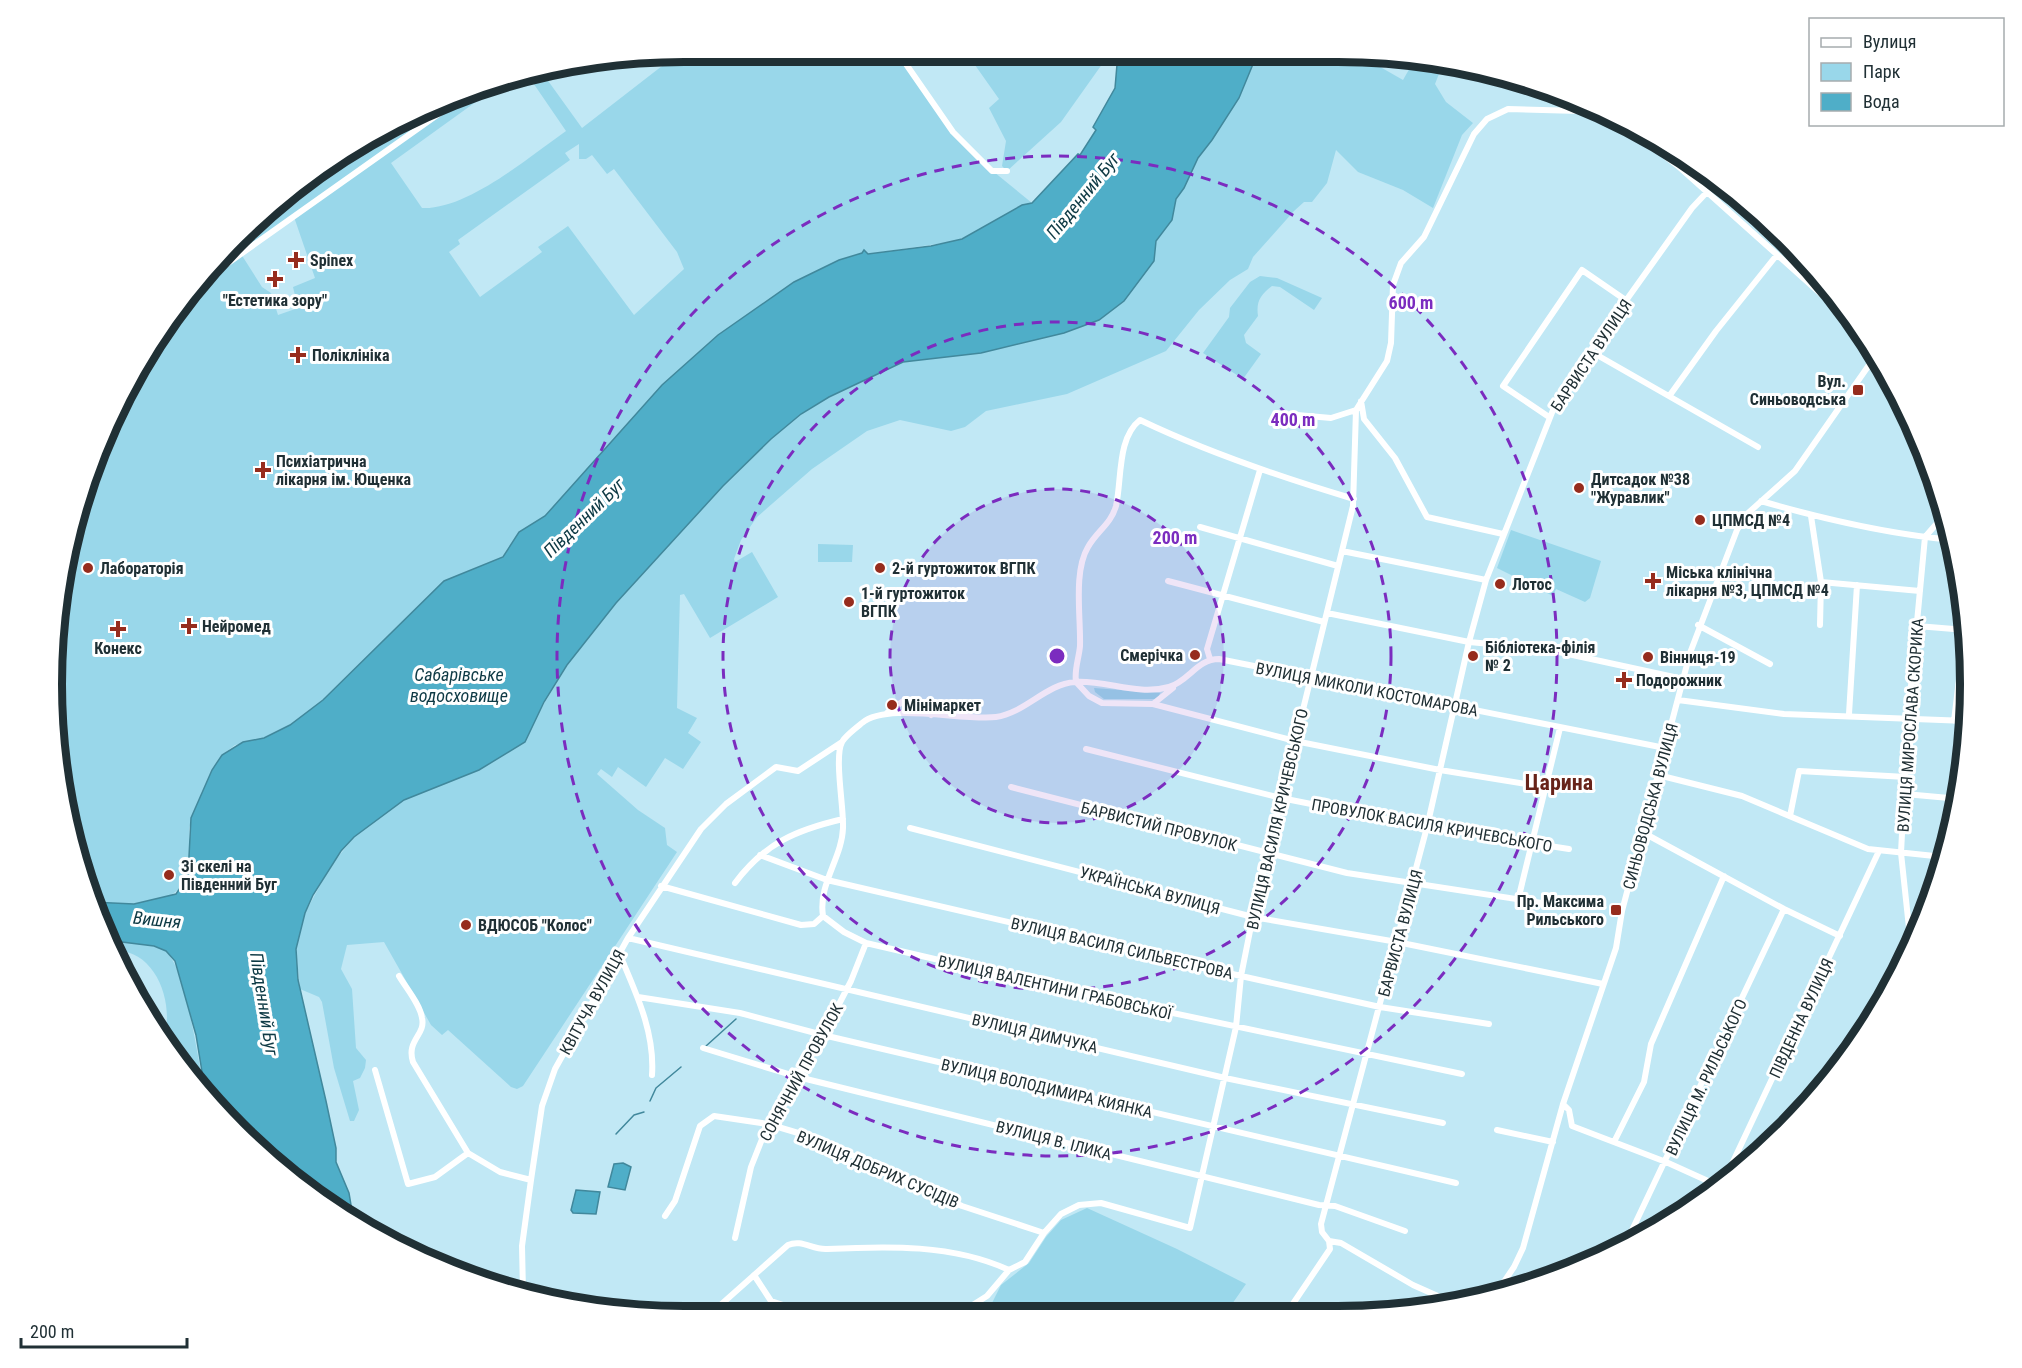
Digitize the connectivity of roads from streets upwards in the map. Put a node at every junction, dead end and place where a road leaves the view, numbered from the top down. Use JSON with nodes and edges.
{"nodes":[{"id":1,"x":905,"y":62,"type":"edge"},
{"id":2,"x":445,"y":109,"type":"edge"},
{"id":3,"x":1585,"y":113,"type":"edge"},
{"id":4,"x":1654,"y":148,"type":"edge"},
{"id":5,"x":1007,"y":171,"type":"dead end"},
{"id":6,"x":1707,"y":192,"type":"junction"},
{"id":7,"x":1776,"y":256,"type":"junction"},
{"id":8,"x":223,"y":267,"type":"edge"},
{"id":9,"x":1626,"y":301,"type":"junction"},
{"id":10,"x":1830,"y":302,"type":"edge"},
{"id":11,"x":1590,"y":351,"type":"junction"},
{"id":12,"x":1871,"y":363,"type":"edge"},
{"id":13,"x":1670,"y":395,"type":"junction"},
{"id":14,"x":1361,"y":400,"type":"junction"},
{"id":15,"x":1356,"y":410,"type":"junction"},
{"id":16,"x":1297,"y":415,"type":"dead end"},
{"id":17,"x":1549,"y":417,"type":"junction"},
{"id":18,"x":1758,"y":447,"type":"dead end"},
{"id":19,"x":1260,"y":470,"type":"junction"},
{"id":20,"x":1354,"y":499,"type":"junction"},
{"id":21,"x":1761,"y":501,"type":"junction"},
{"id":22,"x":1811,"y":516,"type":"junction"},
{"id":23,"x":1939,"y":521,"type":"edge"},
{"id":24,"x":1200,"y":527,"type":"dead end"},
{"id":25,"x":1503,"y":534,"type":"junction"},
{"id":26,"x":1241,"y":537,"type":"junction"},
{"id":27,"x":1925,"y":537,"type":"junction"},
{"id":28,"x":1943,"y":539,"type":"edge"},
{"id":29,"x":1342,"y":551,"type":"junction"},
{"id":30,"x":1338,"y":566,"type":"junction"},
{"id":31,"x":1486,"y":580,"type":"junction"},
{"id":32,"x":1167,"y":581,"type":"dead end"},
{"id":33,"x":1821,"y":582,"type":"junction"},
{"id":34,"x":1857,"y":585,"type":"junction"},
{"id":35,"x":1920,"y":591,"type":"junction"},
{"id":36,"x":1224,"y":596,"type":"junction"},
{"id":37,"x":1327,"y":613,"type":"junction"},
{"id":38,"x":1324,"y":621,"type":"junction"},
{"id":39,"x":1698,"y":625,"type":"junction"},
{"id":40,"x":1820,"y":625,"type":"dead end"},
{"id":41,"x":1917,"y":626,"type":"junction"},
{"id":42,"x":1958,"y":629,"type":"edge"},
{"id":43,"x":1469,"y":642,"type":"junction"},
{"id":44,"x":1209,"y":659,"type":"junction"},
{"id":45,"x":1770,"y":663,"type":"dead end"},
{"id":46,"x":1960,"y":673,"type":"edge"},
{"id":47,"x":1310,"y":679,"type":"junction"},
{"id":48,"x":1683,"y":679,"type":"junction"},
{"id":49,"x":1076,"y":682,"type":"junction"},
{"id":50,"x":1177,"y":685,"type":"junction"},
{"id":51,"x":1678,"y":699,"type":"junction"},
{"id":52,"x":1153,"y":704,"type":"junction"},
{"id":53,"x":1455,"y":708,"type":"junction"},
{"id":54,"x":887,"y":713,"type":"junction"},
{"id":55,"x":1849,"y":714,"type":"junction"},
{"id":56,"x":931,"y":715,"type":"junction"},
{"id":57,"x":1908,"y":718,"type":"junction"},
{"id":58,"x":1954,"y":721,"type":"junction"},
{"id":59,"x":1959,"y":721,"type":"edge"},
{"id":60,"x":1560,"y":728,"type":"junction"},
{"id":61,"x":1295,"y":741,"type":"junction"},
{"id":62,"x":842,"y":742,"type":"junction"},
{"id":63,"x":1086,"y":748,"type":"dead end"},
{"id":64,"x":1665,"y":748,"type":"junction"},
{"id":65,"x":1440,"y":770,"type":"junction"},
{"id":66,"x":1658,"y":775,"type":"junction"},
{"id":67,"x":1906,"y":777,"type":"junction"},
{"id":68,"x":1544,"y":786,"type":"junction"},
{"id":69,"x":1011,"y":787,"type":"dead end"},
{"id":70,"x":1905,"y":794,"type":"junction"},
{"id":71,"x":1281,"y":798,"type":"junction"},
{"id":72,"x":1950,"y":798,"type":"edge"},
{"id":73,"x":1790,"y":816,"type":"junction"},
{"id":74,"x":843,"y":819,"type":"junction"},
{"id":75,"x":1427,"y":827,"type":"junction"},
{"id":76,"x":910,"y":828,"type":"dead end"},
{"id":77,"x":1642,"y":832,"type":"junction"},
{"id":78,"x":1531,"y":843,"type":"junction"},
{"id":79,"x":1569,"y":849,"type":"dead end"},
{"id":80,"x":1879,"y":851,"type":"junction"},
{"id":81,"x":1901,"y":853,"type":"junction"},
{"id":82,"x":1267,"y":854,"type":"junction"},
{"id":83,"x":760,"y":855,"type":"junction"},
{"id":84,"x":1936,"y":855,"type":"edge"},
{"id":85,"x":1724,"y":876,"type":"junction"},
{"id":86,"x":827,"y":880,"type":"junction"},
{"id":87,"x":735,"y":883,"type":"dead end"},
{"id":88,"x":1413,"y":883,"type":"junction"},
{"id":89,"x":661,"y":886,"type":"junction"},
{"id":90,"x":1518,"y":900,"type":"junction"},
{"id":91,"x":1555,"y":905,"type":"dead end"},
{"id":92,"x":1784,"y":909,"type":"junction"},
{"id":93,"x":823,"y":915,"type":"junction"},
{"id":94,"x":1253,"y":917,"type":"junction"},
{"id":95,"x":1910,"y":929,"type":"edge"},
{"id":96,"x":1840,"y":936,"type":"junction"},
{"id":97,"x":628,"y":938,"type":"junction"},
{"id":98,"x":1397,"y":942,"type":"junction"},
{"id":99,"x":866,"y":943,"type":"junction"},
{"id":100,"x":620,"y":953,"type":"junction"},
{"id":101,"x":399,"y":976,"type":"dead end"},
{"id":102,"x":1241,"y":976,"type":"junction"},
{"id":103,"x":1603,"y":984,"type":"junction"},
{"id":104,"x":847,"y":989,"type":"junction"},
{"id":105,"x":638,"y":997,"type":"junction"},
{"id":106,"x":1380,"y":1006,"type":"junction"},
{"id":107,"x":1490,"y":1024,"type":"dead end"},
{"id":108,"x":1236,"y":1027,"type":"junction"},
{"id":109,"x":823,"y":1035,"type":"junction"},
{"id":110,"x":703,"y":1048,"type":"dead end"},
{"id":111,"x":1367,"y":1056,"type":"junction"},
{"id":112,"x":375,"y":1070,"type":"dead end"},
{"id":113,"x":1462,"y":1074,"type":"dead end"},
{"id":114,"x":652,"y":1076,"type":"dead end"},
{"id":115,"x":798,"y":1077,"type":"junction"},
{"id":116,"x":1225,"y":1078,"type":"junction"},
{"id":117,"x":1354,"y":1103,"type":"junction"},
{"id":118,"x":1563,"y":1104,"type":"junction"},
{"id":119,"x":1443,"y":1123,"type":"dead end"},
{"id":120,"x":768,"y":1124,"type":"junction"},
{"id":121,"x":1214,"y":1127,"type":"junction"},
{"id":122,"x":1497,"y":1130,"type":"dead end"},
{"id":123,"x":1553,"y":1142,"type":"junction"},
{"id":124,"x":1614,"y":1142,"type":"junction"},
{"id":125,"x":468,"y":1153,"type":"junction"},
{"id":126,"x":1340,"y":1156,"type":"junction"},
{"id":127,"x":1666,"y":1162,"type":"junction"},
{"id":128,"x":1729,"y":1168,"type":"edge"},
{"id":129,"x":1202,"y":1176,"type":"junction"},
{"id":130,"x":531,"y":1180,"type":"junction"},
{"id":131,"x":1711,"y":1182,"type":"edge"},
{"id":132,"x":1456,"y":1183,"type":"dead end"},
{"id":133,"x":1327,"y":1206,"type":"junction"},
{"id":134,"x":665,"y":1216,"type":"dead end"},
{"id":135,"x":1405,"y":1231,"type":"dead end"},
{"id":136,"x":1631,"y":1232,"type":"edge"},
{"id":137,"x":1044,"y":1233,"type":"junction"},
{"id":138,"x":735,"y":1238,"type":"dead end"},
{"id":139,"x":1329,"y":1241,"type":"junction"},
{"id":140,"x":1009,"y":1270,"type":"junction"},
{"id":141,"x":754,"y":1275,"type":"junction"},
{"id":142,"x":1501,"y":1284,"type":"edge"},
{"id":143,"x":523,"y":1285,"type":"edge"},
{"id":144,"x":1441,"y":1298,"type":"edge"},
{"id":145,"x":719,"y":1306,"type":"edge"},
{"id":146,"x":788,"y":1306,"type":"edge"},
{"id":147,"x":972,"y":1306,"type":"edge"},
{"id":148,"x":1291,"y":1306,"type":"edge"}],
"edges":[{"from":1,"to":5,"type":"street"},
{"from":2,"to":8,"type":"street"},
{"from":3,"to":14,"type":"street"},
{"from":4,"to":6,"type":"street"},
{"from":6,"to":7,"type":"street"},
{"from":6,"to":9,"type":"street","name":"БАРВИСТА ВУЛИЦЯ"},
{"from":7,"to":10,"type":"street"},
{"from":7,"to":13,"type":"street"},
{"from":9,"to":11,"type":"street","name":"БАРВИСТА ВУЛИЦЯ"},
{"from":9,"to":17,"type":"street"},
{"from":11,"to":13,"type":"street"},
{"from":11,"to":17,"type":"street","name":"БАРВИСТА ВУЛИЦЯ"},
{"from":12,"to":21,"type":"street","name":"СИНЬОВОДСЬКА ВУЛИЦЯ"},
{"from":13,"to":18,"type":"street"},
{"from":14,"to":15,"type":"street"},
{"from":14,"to":25,"type":"street"},
{"from":15,"to":16,"type":"street"},
{"from":15,"to":20,"type":"street","name":"ВУЛИЦЯ ВАСИЛЯ КРИЧЕВСЬКОГО"},
{"from":17,"to":25,"type":"street","name":"БАРВИСТА ВУЛИЦЯ"},
{"from":19,"to":20,"type":"street"},
{"from":19,"to":26,"type":"street"},
{"from":19,"to":49,"type":"street"},
{"from":20,"to":29,"type":"street","name":"ВУЛИЦЯ ВАСИЛЯ КРИЧЕВСЬКОГО"},
{"from":21,"to":22,"type":"street"},
{"from":21,"to":39,"type":"street","name":"СИНЬОВОДСЬКА ВУЛИЦЯ"},
{"from":22,"to":27,"type":"street"},
{"from":22,"to":33,"type":"street"},
{"from":23,"to":27,"type":"street"},
{"from":24,"to":26,"type":"street"},
{"from":25,"to":31,"type":"street","name":"БАРВИСТА ВУЛИЦЯ"},
{"from":26,"to":30,"type":"street"},
{"from":26,"to":36,"type":"street"},
{"from":27,"to":28,"type":"street"},
{"from":27,"to":35,"type":"street","name":"ВУЛИЦЯ МИРОСЛАВА СКОРИКА"},
{"from":29,"to":30,"type":"street","name":"ВУЛИЦЯ ВАСИЛЯ КРИЧЕВСЬКОГО"},
{"from":29,"to":31,"type":"street"},
{"from":30,"to":37,"type":"street","name":"ВУЛИЦЯ ВАСИЛЯ КРИЧЕВСЬКОГО"},
{"from":31,"to":43,"type":"street","name":"БАРВИСТА ВУЛИЦЯ"},
{"from":32,"to":36,"type":"street"},
{"from":33,"to":34,"type":"street"},
{"from":33,"to":40,"type":"street"},
{"from":34,"to":35,"type":"street"},
{"from":34,"to":55,"type":"street"},
{"from":35,"to":41,"type":"street","name":"ВУЛИЦЯ МИРОСЛАВА СКОРИКА"},
{"from":36,"to":38,"type":"street"},
{"from":36,"to":44,"type":"street"},
{"from":37,"to":38,"type":"street","name":"ВУЛИЦЯ ВАСИЛЯ КРИЧЕВСЬКОГО"},
{"from":37,"to":43,"type":"street"},
{"from":38,"to":47,"type":"street","name":"ВУЛИЦЯ ВАСИЛЯ КРИЧЕВСЬКОГО"},
{"from":39,"to":45,"type":"street"},
{"from":39,"to":48,"type":"street","name":"СИНЬОВОДСЬКА ВУЛИЦЯ"},
{"from":41,"to":42,"type":"street"},
{"from":41,"to":57,"type":"street","name":"ВУЛИЦЯ МИРОСЛАВА СКОРИКА"},
{"from":43,"to":48,"type":"street"},
{"from":43,"to":53,"type":"street","name":"БАРВИСТА ВУЛИЦЯ"},
{"from":44,"to":47,"type":"street","name":"ВУЛИЦЯ МИКОЛИ КОСТОМАРОВА"},
{"from":44,"to":50,"type":"street"},
{"from":46,"to":58,"type":"street"},
{"from":47,"to":53,"type":"street","name":"ВУЛИЦЯ МИКОЛИ КОСТОМАРОВА"},
{"from":47,"to":61,"type":"street","name":"ВУЛИЦЯ ВАСИЛЯ КРИЧЕВСЬКОГО"},
{"from":48,"to":51,"type":"street","name":"СИНЬОВОДСЬКА ВУЛИЦЯ"},
{"from":49,"to":50,"type":"street"},
{"from":49,"to":52,"type":"street"},
{"from":49,"to":56,"type":"street"},
{"from":50,"to":52,"type":"street"},
{"from":51,"to":55,"type":"street"},
{"from":51,"to":64,"type":"street","name":"СИНЬОВОДСЬКА ВУЛИЦЯ"},
{"from":52,"to":61,"type":"street"},
{"from":53,"to":60,"type":"street","name":"ВУЛИЦЯ МИКОЛИ КОСТОМАРОВА"},
{"from":53,"to":65,"type":"street","name":"БАРВИСТА ВУЛИЦЯ"},
{"from":54,"to":56,"type":"street"},
{"from":54,"to":56,"type":"street"},
{"from":54,"to":62,"type":"street"},
{"from":55,"to":57,"type":"street"},
{"from":57,"to":58,"type":"street"},
{"from":57,"to":67,"type":"street","name":"ВУЛИЦЯ МИРОСЛАВА СКОРИКА"},
{"from":58,"to":59,"type":"street"},
{"from":60,"to":64,"type":"street","name":"ВУЛИЦЯ МИКОЛИ КОСТОМАРОВА"},
{"from":60,"to":68,"type":"street"},
{"from":61,"to":65,"type":"street"},
{"from":61,"to":71,"type":"street","name":"ВУЛИЦЯ ВАСИЛЯ КРИЧЕВСЬКОГО"},
{"from":62,"to":74,"type":"street"},
{"from":62,"to":89,"type":"street","name":"КВІТУЧА ВУЛИЦЯ"},
{"from":63,"to":71,"type":"street","name":"ПРОВУЛОК ВАСИЛЯ КРИЧЕВСЬКОГО"},
{"from":64,"to":66,"type":"street","name":"СИНЬОВОДСЬКА ВУЛИЦЯ"},
{"from":65,"to":68,"type":"street"},
{"from":65,"to":75,"type":"street","name":"БАРВИСТА ВУЛИЦЯ"},
{"from":66,"to":73,"type":"street"},
{"from":66,"to":77,"type":"street","name":"СИНЬОВОДСЬКА ВУЛИЦЯ"},
{"from":67,"to":70,"type":"street","name":"ВУЛИЦЯ МИРОСЛАВА СКОРИКА"},
{"from":67,"to":73,"type":"street"},
{"from":68,"to":78,"type":"street"},
{"from":69,"to":82,"type":"street","name":"БАРВИСТИЙ ПРОВУЛОК"},
{"from":70,"to":72,"type":"street"},
{"from":70,"to":81,"type":"street","name":"ВУЛИЦЯ МИРОСЛАВА СКОРИКА"},
{"from":71,"to":75,"type":"street","name":"ПРОВУЛОК ВАСИЛЯ КРИЧЕВСЬКОГО"},
{"from":71,"to":82,"type":"street","name":"ВУЛИЦЯ ВАСИЛЯ КРИЧЕВСЬКОГО"},
{"from":73,"to":80,"type":"street"},
{"from":74,"to":83,"type":"street"},
{"from":74,"to":86,"type":"street"},
{"from":75,"to":78,"type":"street","name":"ПРОВУЛОК ВАСИЛЯ КРИЧЕВСЬКОГО"},
{"from":75,"to":88,"type":"street","name":"БАРВИСТА ВУЛИЦЯ"},
{"from":76,"to":94,"type":"street","name":"УКРАЇНСЬКА ВУЛИЦЯ"},
{"from":77,"to":85,"type":"street"},
{"from":77,"to":103,"type":"street","name":"СИНЬОВОДСЬКА ВУЛИЦЯ"},
{"from":78,"to":79,"type":"street","name":"ПРОВУЛОК ВАСИЛЯ КРИЧЕВСЬКОГО"},
{"from":78,"to":90,"type":"street"},
{"from":80,"to":81,"type":"street"},
{"from":80,"to":96,"type":"street","name":"ПІВДЕННА ВУЛИЦЯ"},
{"from":81,"to":84,"type":"street"},
{"from":81,"to":95,"type":"street","name":"ВУЛИЦЯ МИРОСЛАВА СКОРИКА"},
{"from":82,"to":88,"type":"street","name":"БАРВИСТИЙ ПРОВУЛОК"},
{"from":82,"to":94,"type":"street","name":"ВУЛИЦЯ ВАСИЛЯ КРИЧЕВСЬКОГО"},
{"from":83,"to":86,"type":"street","name":"ВУЛИЦЯ ВАСИЛЯ СИЛЬВЕСТРОВА"},
{"from":83,"to":87,"type":"street"},
{"from":85,"to":92,"type":"street"},
{"from":85,"to":124,"type":"street"},
{"from":86,"to":93,"type":"street"},
{"from":86,"to":102,"type":"street","name":"ВУЛИЦЯ ВАСИЛЯ СИЛЬВЕСТРОВА"},
{"from":88,"to":90,"type":"street","name":"БАРВИСТИЙ ПРОВУЛОК"},
{"from":88,"to":98,"type":"street","name":"БАРВИСТА ВУЛИЦЯ"},
{"from":89,"to":93,"type":"street"},
{"from":89,"to":97,"type":"street","name":"КВІТУЧА ВУЛИЦЯ"},
{"from":90,"to":91,"type":"street","name":"БАРВИСТИЙ ПРОВУЛОК"},
{"from":92,"to":96,"type":"street"},
{"from":92,"to":127,"type":"street","name":"ВУЛИЦЯ М. РИЛЬСЬКОГО"},
{"from":93,"to":99,"type":"street","name":"ВУЛИЦЯ ВАЛЕНТИНИ ГРАБОВСЬКОЇ"},
{"from":94,"to":98,"type":"street","name":"УКРАЇНСЬКА ВУЛИЦЯ"},
{"from":94,"to":102,"type":"street","name":"ВУЛИЦЯ ВАСИЛЯ КРИЧЕВСЬКОГО"},
{"from":96,"to":128,"type":"street","name":"ПІВДЕННА ВУЛИЦЯ"},
{"from":97,"to":100,"type":"street","name":"КВІТУЧА ВУЛИЦЯ"},
{"from":97,"to":104,"type":"street","name":"ВУЛИЦЯ ДИМЧУКА"},
{"from":98,"to":103,"type":"street","name":"УКРАЇНСЬКА ВУЛИЦЯ"},
{"from":98,"to":106,"type":"street","name":"БАРВИСТА ВУЛИЦЯ"},
{"from":99,"to":104,"type":"street","name":"СОНЯЧНИЙ ПРОВУЛОК"},
{"from":99,"to":108,"type":"street","name":"ВУЛИЦЯ ВАЛЕНТИНИ ГРАБОВСЬКОЇ"},
{"from":100,"to":105,"type":"street"},
{"from":100,"to":130,"type":"street","name":"КВІТУЧА ВУЛИЦЯ"},
{"from":101,"to":125,"type":"street"},
{"from":102,"to":106,"type":"street","name":"ВУЛИЦЯ ВАСИЛЯ СИЛЬВЕСТРОВА"},
{"from":102,"to":108,"type":"street","name":"ВУЛИЦЯ ВАСИЛЯ КРИЧЕВСЬКОГО"},
{"from":103,"to":118,"type":"street","name":"СИНЬОВОДСЬКА ВУЛИЦЯ"},
{"from":104,"to":109,"type":"street","name":"СОНЯЧНИЙ ПРОВУЛОК"},
{"from":104,"to":116,"type":"street","name":"ВУЛИЦЯ ДИМЧУКА"},
{"from":105,"to":109,"type":"street","name":"ВУЛИЦЯ ВОЛОДИМИРА КИЯНКА"},
{"from":105,"to":114,"type":"street"},
{"from":106,"to":107,"type":"street","name":"ВУЛИЦЯ ВАСИЛЯ СИЛЬВЕСТРОВА"},
{"from":106,"to":111,"type":"street","name":"БАРВИСТА ВУЛИЦЯ"},
{"from":108,"to":111,"type":"street","name":"ВУЛИЦЯ ВАЛЕНТИНИ ГРАБОВСЬКОЇ"},
{"from":108,"to":116,"type":"street","name":"ВУЛИЦЯ ВАСИЛЯ КРИЧЕВСЬКОГО"},
{"from":109,"to":115,"type":"street","name":"СОНЯЧНИЙ ПРОВУЛОК"},
{"from":109,"to":121,"type":"street","name":"ВУЛИЦЯ ВОЛОДИМИРА КИЯНКА"},
{"from":110,"to":115,"type":"street","name":"ВУЛИЦЯ В. ІЛИКА"},
{"from":111,"to":113,"type":"street","name":"ВУЛИЦЯ ВАЛЕНТИНИ ГРАБОВСЬКОЇ"},
{"from":111,"to":117,"type":"street","name":"БАРВИСТА ВУЛИЦЯ"},
{"from":112,"to":125,"type":"street"},
{"from":115,"to":120,"type":"street","name":"СОНЯЧНИЙ ПРОВУЛОК"},
{"from":115,"to":129,"type":"street","name":"ВУЛИЦЯ В. ІЛИКА"},
{"from":116,"to":117,"type":"street","name":"ВУЛИЦЯ ДИМЧУКА"},
{"from":116,"to":121,"type":"street","name":"ВУЛИЦЯ ВАСИЛЯ КРИЧЕВСЬКОГО"},
{"from":117,"to":119,"type":"street","name":"ВУЛИЦЯ ДИМЧУКА"},
{"from":117,"to":126,"type":"street","name":"БАРВИСТА ВУЛИЦЯ"},
{"from":118,"to":123,"type":"street","name":"СИНЬОВОДСЬКА ВУЛИЦЯ"},
{"from":118,"to":124,"type":"street"},
{"from":120,"to":134,"type":"street","name":"ВУЛИЦЯ ДОБРИХ СУСІДІВ"},
{"from":120,"to":137,"type":"street","name":"ВУЛИЦЯ ДОБРИХ СУСІДІВ"},
{"from":120,"to":138,"type":"street","name":"СОНЯЧНИЙ ПРОВУЛОК"},
{"from":121,"to":126,"type":"street","name":"ВУЛИЦЯ ВОЛОДИМИРА КИЯНКА"},
{"from":121,"to":129,"type":"street","name":"ВУЛИЦЯ ВАСИЛЯ КРИЧЕВСЬКОГО"},
{"from":122,"to":123,"type":"street"},
{"from":123,"to":142,"type":"street","name":"СИНЬОВОДСЬКА ВУЛИЦЯ"},
{"from":124,"to":127,"type":"street"},
{"from":125,"to":130,"type":"street"},
{"from":126,"to":132,"type":"street","name":"ВУЛИЦЯ ВОЛОДИМИРА КИЯНКА"},
{"from":126,"to":133,"type":"street","name":"БАРВИСТА ВУЛИЦЯ"},
{"from":127,"to":131,"type":"street"},
{"from":127,"to":136,"type":"street","name":"ВУЛИЦЯ М. РИЛЬСЬКОГО"},
{"from":129,"to":133,"type":"street","name":"ВУЛИЦЯ В. ІЛИКА"},
{"from":129,"to":137,"type":"street","name":"ВУЛИЦЯ ВАСИЛЯ КРИЧЕВСЬКОГО"},
{"from":130,"to":143,"type":"street","name":"КВІТУЧА ВУЛИЦЯ"},
{"from":133,"to":135,"type":"street","name":"ВУЛИЦЯ В. ІЛИКА"},
{"from":133,"to":139,"type":"street","name":"БАРВИСТА ВУЛИЦЯ"},
{"from":137,"to":140,"type":"street"},
{"from":139,"to":144,"type":"street"},
{"from":139,"to":148,"type":"street"},
{"from":140,"to":141,"type":"street"},
{"from":140,"to":147,"type":"street"},
{"from":141,"to":145,"type":"street"},
{"from":141,"to":146,"type":"street"}]}
